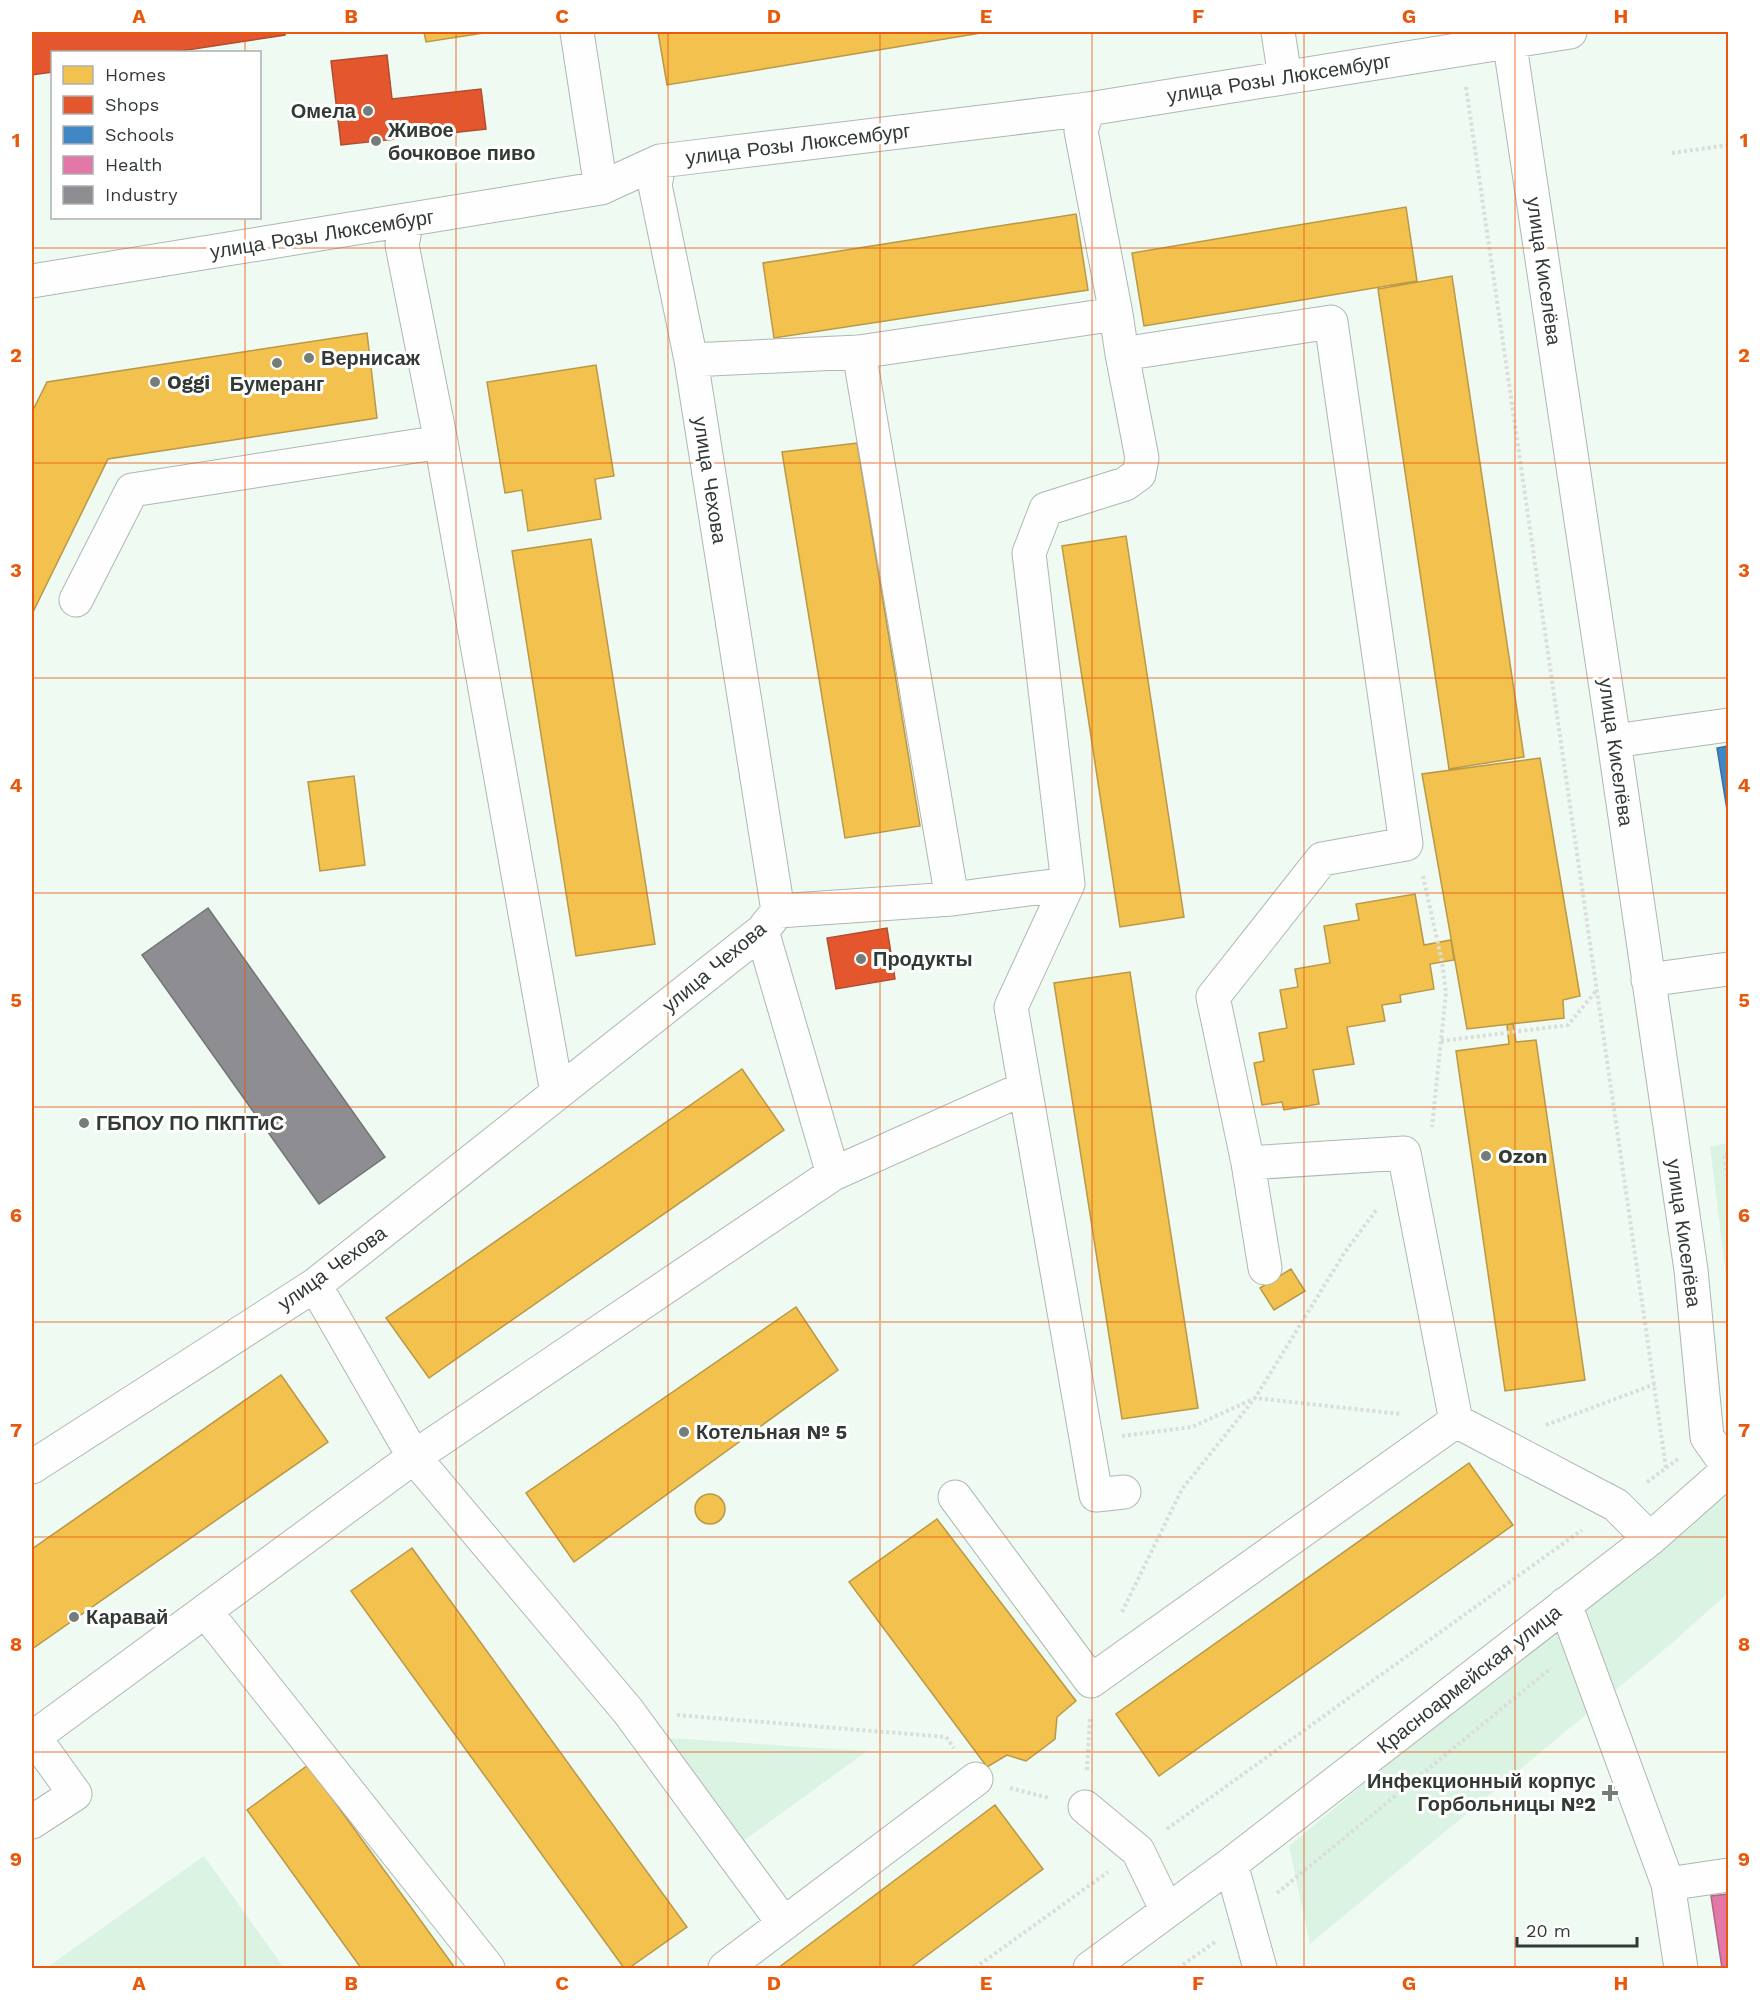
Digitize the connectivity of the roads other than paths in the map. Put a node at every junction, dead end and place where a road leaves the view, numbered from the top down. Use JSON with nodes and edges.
{"nodes":[{"id":1,"x":577,"y":32,"type":"edge"},
{"id":2,"x":1278,"y":32,"type":"edge"},
{"id":3,"x":1570,"y":32,"type":"edge"},
{"id":4,"x":1509,"y":36,"type":"edge"},
{"id":5,"x":1285,"y":77,"type":"junction"},
{"id":6,"x":1088,"y":109,"type":"junction"},
{"id":7,"x":660,"y":161,"type":"junction"},
{"id":8,"x":601,"y":188,"type":"junction"},
{"id":9,"x":407,"y":220,"type":"junction"},
{"id":10,"x":32,"y":281,"type":"edge"},
{"id":11,"x":1116,"y":314,"type":"junction"},
{"id":12,"x":860,"y":352,"type":"junction"},
{"id":13,"x":1122,"y":354,"type":"junction"},
{"id":14,"x":691,"y":360,"type":"junction"},
{"id":15,"x":441,"y":442,"type":"junction"},
{"id":16,"x":76,"y":600,"type":"dead end"},
{"id":17,"x":1728,"y":725,"type":"edge"},
{"id":18,"x":1614,"y":741,"type":"junction"},
{"id":19,"x":1068,"y":884,"type":"junction"},
{"id":20,"x":952,"y":899,"type":"junction"},
{"id":21,"x":770,"y":921,"type":"junction"},
{"id":22,"x":1728,"y":969,"type":"edge"},
{"id":23,"x":1648,"y":980,"type":"junction"},
{"id":24,"x":1025,"y":1088,"type":"junction"},
{"id":25,"x":557,"y":1093,"type":"junction"},
{"id":26,"x":1248,"y":1163,"type":"junction"},
{"id":27,"x":833,"y":1174,"type":"junction"},
{"id":28,"x":1265,"y":1268,"type":"dead end"},
{"id":29,"x":315,"y":1285,"type":"junction"},
{"id":30,"x":1456,"y":1420,"type":"junction"},
{"id":31,"x":414,"y":1457,"type":"junction"},
{"id":32,"x":32,"y":1467,"type":"edge"},
{"id":33,"x":1728,"y":1469,"type":"edge"},
{"id":34,"x":1124,"y":1492,"type":"dead end"},
{"id":35,"x":955,"y":1497,"type":"dead end"},
{"id":36,"x":1650,"y":1539,"type":"junction"},
{"id":37,"x":1565,"y":1604,"type":"junction"},
{"id":38,"x":206,"y":1612,"type":"junction"},
{"id":39,"x":33,"y":1738,"type":"edge"},
{"id":40,"x":976,"y":1779,"type":"road end"},
{"id":41,"x":1085,"y":1807,"type":"road end"},
{"id":42,"x":32,"y":1822,"type":"edge"},
{"id":43,"x":1231,"y":1864,"type":"junction"},
{"id":44,"x":1728,"y":1875,"type":"edge"},
{"id":45,"x":1668,"y":1884,"type":"junction"},
{"id":46,"x":1167,"y":1911,"type":"junction"},
{"id":47,"x":784,"y":1924,"type":"junction"},
{"id":48,"x":488,"y":1968,"type":"edge"},
{"id":49,"x":725,"y":1968,"type":"edge"},
{"id":50,"x":1090,"y":1968,"type":"edge"},
{"id":51,"x":1260,"y":1968,"type":"edge"},
{"id":52,"x":1681,"y":1968,"type":"edge"}],
"edges":[{"from":1,"to":8,"type":"street"},
{"from":2,"to":5,"type":"street"},
{"from":3,"to":4,"type":"street","name":"улица Розы Люксембург"},
{"from":4,"to":5,"type":"street","name":"улица Розы Люксембург"},
{"from":4,"to":18,"type":"street","name":"улица Киселёва"},
{"from":5,"to":6,"type":"street","name":"улица Розы Люксембург"},
{"from":6,"to":7,"type":"street","name":"улица Розы Люксембург"},
{"from":6,"to":11,"type":"street"},
{"from":7,"to":8,"type":"street","name":"улица Розы Люксембург"},
{"from":7,"to":14,"type":"street","name":"улица Чехова"},
{"from":8,"to":9,"type":"street","name":"улица Розы Люксембург"},
{"from":9,"to":10,"type":"street","name":"улица Розы Люксембург"},
{"from":9,"to":15,"type":"street"},
{"from":11,"to":12,"type":"street"},
{"from":11,"to":13,"type":"street"},
{"from":12,"to":14,"type":"street"},
{"from":12,"to":20,"type":"street"},
{"from":13,"to":19,"type":"street"},
{"from":13,"to":26,"type":"street"},
{"from":14,"to":21,"type":"street","name":"улица Чехова"},
{"from":15,"to":16,"type":"street"},
{"from":15,"to":25,"type":"street"},
{"from":17,"to":18,"type":"street"},
{"from":18,"to":23,"type":"street","name":"улица Киселёва"},
{"from":19,"to":20,"type":"street"},
{"from":19,"to":24,"type":"street"},
{"from":20,"to":21,"type":"street"},
{"from":21,"to":25,"type":"street","name":"улица Чехова"},
{"from":21,"to":27,"type":"street"},
{"from":22,"to":23,"type":"street"},
{"from":23,"to":33,"type":"street","name":"улица Киселёва"},
{"from":24,"to":27,"type":"street"},
{"from":24,"to":34,"type":"street"},
{"from":25,"to":29,"type":"street","name":"улица Чехова"},
{"from":26,"to":28,"type":"street"},
{"from":26,"to":30,"type":"street"},
{"from":27,"to":31,"type":"street"},
{"from":29,"to":31,"type":"street"},
{"from":29,"to":32,"type":"street","name":"улица Чехова"},
{"from":30,"to":35,"type":"street"},
{"from":30,"to":36,"type":"street"},
{"from":31,"to":38,"type":"street"},
{"from":31,"to":47,"type":"street"},
{"from":33,"to":36,"type":"street","name":"Красноармейская улица"},
{"from":36,"to":37,"type":"street","name":"Красноармейская улица"},
{"from":37,"to":43,"type":"street","name":"Красноармейская улица"},
{"from":37,"to":45,"type":"street"},
{"from":38,"to":39,"type":"street"},
{"from":38,"to":48,"type":"street"},
{"from":39,"to":42,"type":"street"},
{"from":40,"to":47,"type":"street"},
{"from":41,"to":46,"type":"street"},
{"from":43,"to":46,"type":"street","name":"Красноармейская улица"},
{"from":43,"to":51,"type":"street"},
{"from":44,"to":45,"type":"street"},
{"from":45,"to":52,"type":"street"},
{"from":46,"to":50,"type":"street","name":"Красноармейская улица"},
{"from":47,"to":49,"type":"street"}]}
